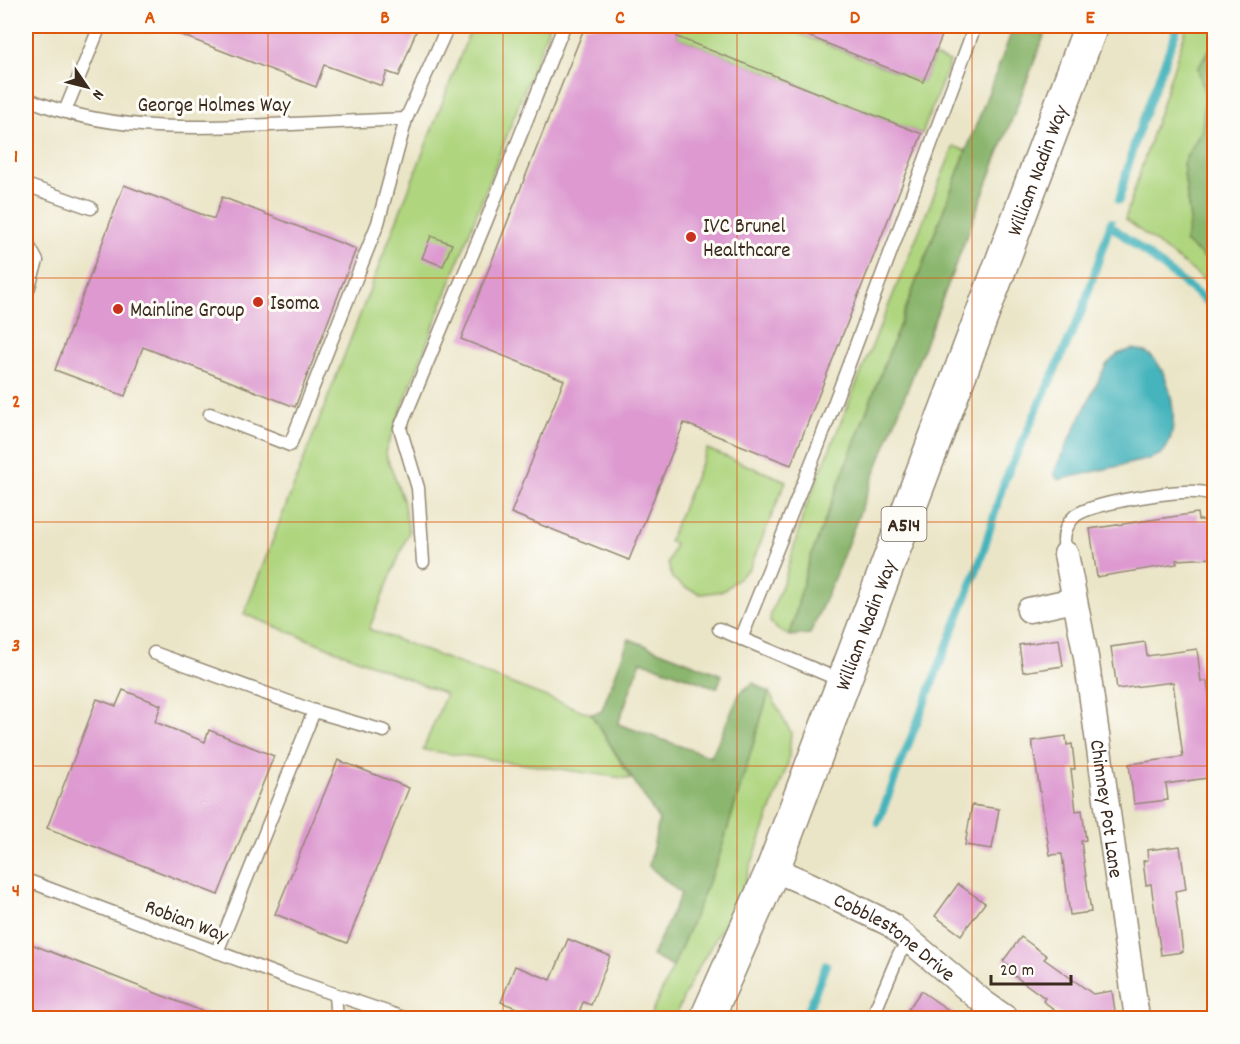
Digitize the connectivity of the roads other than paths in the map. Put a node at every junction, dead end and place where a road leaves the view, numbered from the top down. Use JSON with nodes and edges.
{"nodes":[{"id":1,"x":100,"y":26,"type":"edge"},
{"id":2,"x":448,"y":26,"type":"edge"},
{"id":3,"x":564,"y":26,"type":"edge"},
{"id":4,"x":975,"y":26,"type":"edge"},
{"id":5,"x":1091,"y":26,"type":"edge"},
{"id":6,"x":26,"y":98,"type":"edge"},
{"id":7,"x":65,"y":111,"type":"junction"},
{"id":8,"x":406,"y":119,"type":"junction"},
{"id":9,"x":26,"y":185,"type":"edge"},
{"id":10,"x":91,"y":208,"type":"dead end"},
{"id":11,"x":26,"y":241,"type":"edge"},
{"id":12,"x":26,"y":296,"type":"edge"},
{"id":13,"x":210,"y":414,"type":"dead end"},
{"id":14,"x":1215,"y":496,"type":"edge"},
{"id":15,"x":1066,"y":554,"type":"joint"},
{"id":16,"x":423,"y":562,"type":"dead end"},
{"id":17,"x":1074,"y":600,"type":"junction"},
{"id":18,"x":1029,"y":610,"type":"dead end"},
{"id":19,"x":719,"y":629,"type":"dead end"},
{"id":20,"x":741,"y":639,"type":"junction"},
{"id":21,"x":154,"y":653,"type":"dead end"},
{"id":22,"x":842,"y":681,"type":"junction"},
{"id":23,"x":314,"y":711,"type":"junction"},
{"id":24,"x":384,"y":731,"type":"dead end"},
{"id":25,"x":772,"y":869,"type":"junction"},
{"id":26,"x":26,"y":880,"type":"edge"},
{"id":27,"x":912,"y":940,"type":"junction"},
{"id":28,"x":217,"y":952,"type":"junction"},
{"id":29,"x":335,"y":996,"type":"junction"},
{"id":30,"x":337,"y":1018,"type":"edge"},
{"id":31,"x":404,"y":1018,"type":"edge"},
{"id":32,"x":707,"y":1018,"type":"edge"},
{"id":33,"x":872,"y":1018,"type":"edge"},
{"id":34,"x":1006,"y":1018,"type":"edge"},
{"id":35,"x":1137,"y":1018,"type":"edge"}],
"edges":[{"from":1,"to":7,"type":"lane"},
{"from":2,"to":8,"type":"lane"},
{"from":3,"to":16,"type":"lane"},
{"from":4,"to":20,"type":"lane"},
{"from":5,"to":22,"type":"main road","name":"William Nadin Way","number":"A514"},
{"from":6,"to":7,"type":"lane","name":"George Holmes Way"},
{"from":7,"to":8,"type":"lane","name":"George Holmes Way"},
{"from":8,"to":13,"type":"lane"},
{"from":9,"to":10,"type":"lane"},
{"from":11,"to":12,"type":"lane"},
{"from":14,"to":15,"type":"lane"},
{"from":15,"to":17,"type":"street","name":"Chimney Pot Lane"},
{"from":17,"to":18,"type":"street"},
{"from":17,"to":35,"type":"street","name":"Chimney Pot Lane"},
{"from":19,"to":20,"type":"lane"},
{"from":20,"to":22,"type":"lane"},
{"from":21,"to":23,"type":"lane"},
{"from":22,"to":25,"type":"main road","name":"William Nadin Way","number":"A514"},
{"from":23,"to":24,"type":"lane"},
{"from":23,"to":28,"type":"lane"},
{"from":25,"to":27,"type":"street","name":"Cobblestone Drive"},
{"from":25,"to":32,"type":"main road","name":"William Nadin Way","number":"A514"},
{"from":26,"to":28,"type":"lane","name":"Robian Way"},
{"from":27,"to":33,"type":"lane"},
{"from":27,"to":34,"type":"street","name":"Cobblestone Drive"},
{"from":28,"to":29,"type":"lane","name":"Robian Way"},
{"from":29,"to":30,"type":"lane"},
{"from":29,"to":31,"type":"lane","name":"Robian Way"}]}
